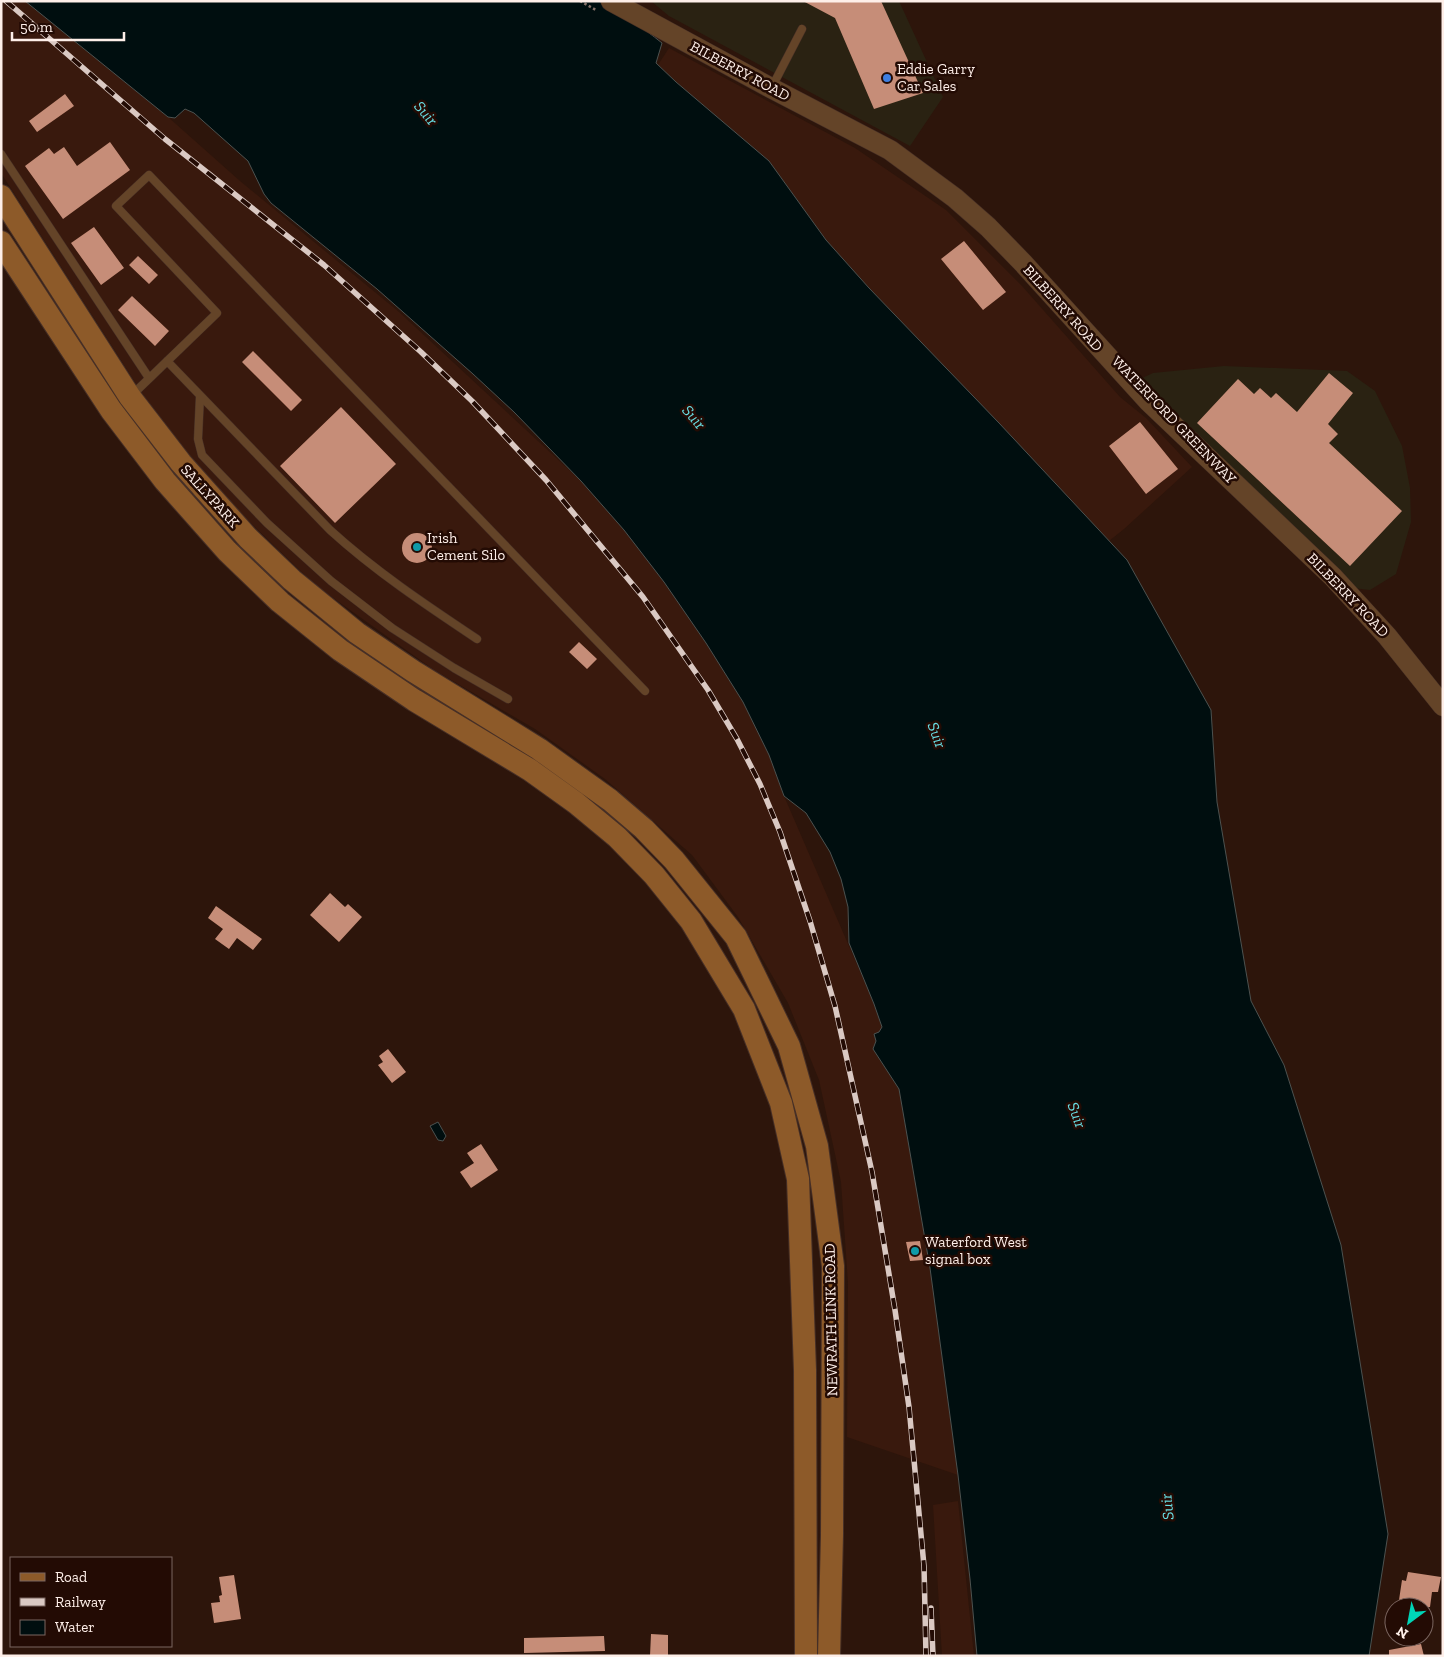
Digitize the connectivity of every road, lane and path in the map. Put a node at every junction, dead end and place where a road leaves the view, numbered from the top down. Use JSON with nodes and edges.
{"nodes":[{"id":1,"x":611,"y":1,"type":"edge"},
{"id":2,"x":802,"y":29,"type":"dead end"},
{"id":3,"x":771,"y":88,"type":"junction"},
{"id":4,"x":1,"y":154,"type":"edge"},
{"id":5,"x":1,"y":196,"type":"edge"},
{"id":6,"x":1,"y":242,"type":"edge"},
{"id":7,"x":167,"y":360,"type":"junction"},
{"id":8,"x":149,"y":378,"type":"junction"},
{"id":9,"x":200,"y":396,"type":"junction"},
{"id":10,"x":120,"y":404,"type":"junction"},
{"id":11,"x":477,"y":639,"type":"dead end"},
{"id":12,"x":645,"y":691,"type":"dead end"},
{"id":13,"x":508,"y":699,"type":"dead end"},
{"id":14,"x":1443,"y":706,"type":"edge"},
{"id":15,"x":494,"y":722,"type":"joint"},
{"id":16,"x":479,"y":739,"type":"joint"},
{"id":17,"x":806,"y":1656,"type":"edge"},
{"id":18,"x":829,"y":1656,"type":"edge"}],
"edges":[{"from":1,"to":3,"type":"street","name":"BILBERRY ROAD"},
{"from":2,"to":3,"type":"lane"},
{"from":3,"to":14,"type":"street","name":"BILBERRY ROAD"},
{"from":4,"to":8,"type":"lane"},
{"from":5,"to":10,"type":"main road","name":"SALLYPARK"},
{"from":6,"to":10,"type":"main road","name":"SALLYPARK"},
{"from":7,"to":8,"type":"lane"},
{"from":7,"to":9,"type":"lane"},
{"from":7,"to":12,"type":"lane"},
{"from":8,"to":10,"type":"lane"},
{"from":9,"to":11,"type":"lane"},
{"from":9,"to":13,"type":"lane"},
{"from":10,"to":15,"type":"main road","name":"SALLYPARK"},
{"from":10,"to":16,"type":"main road","name":"SALLYPARK"},
{"from":15,"to":18,"type":"main road","name":"NEWRATH LINK ROAD"},
{"from":16,"to":17,"type":"main road","name":"NEWRATH LINK ROAD"}]}
